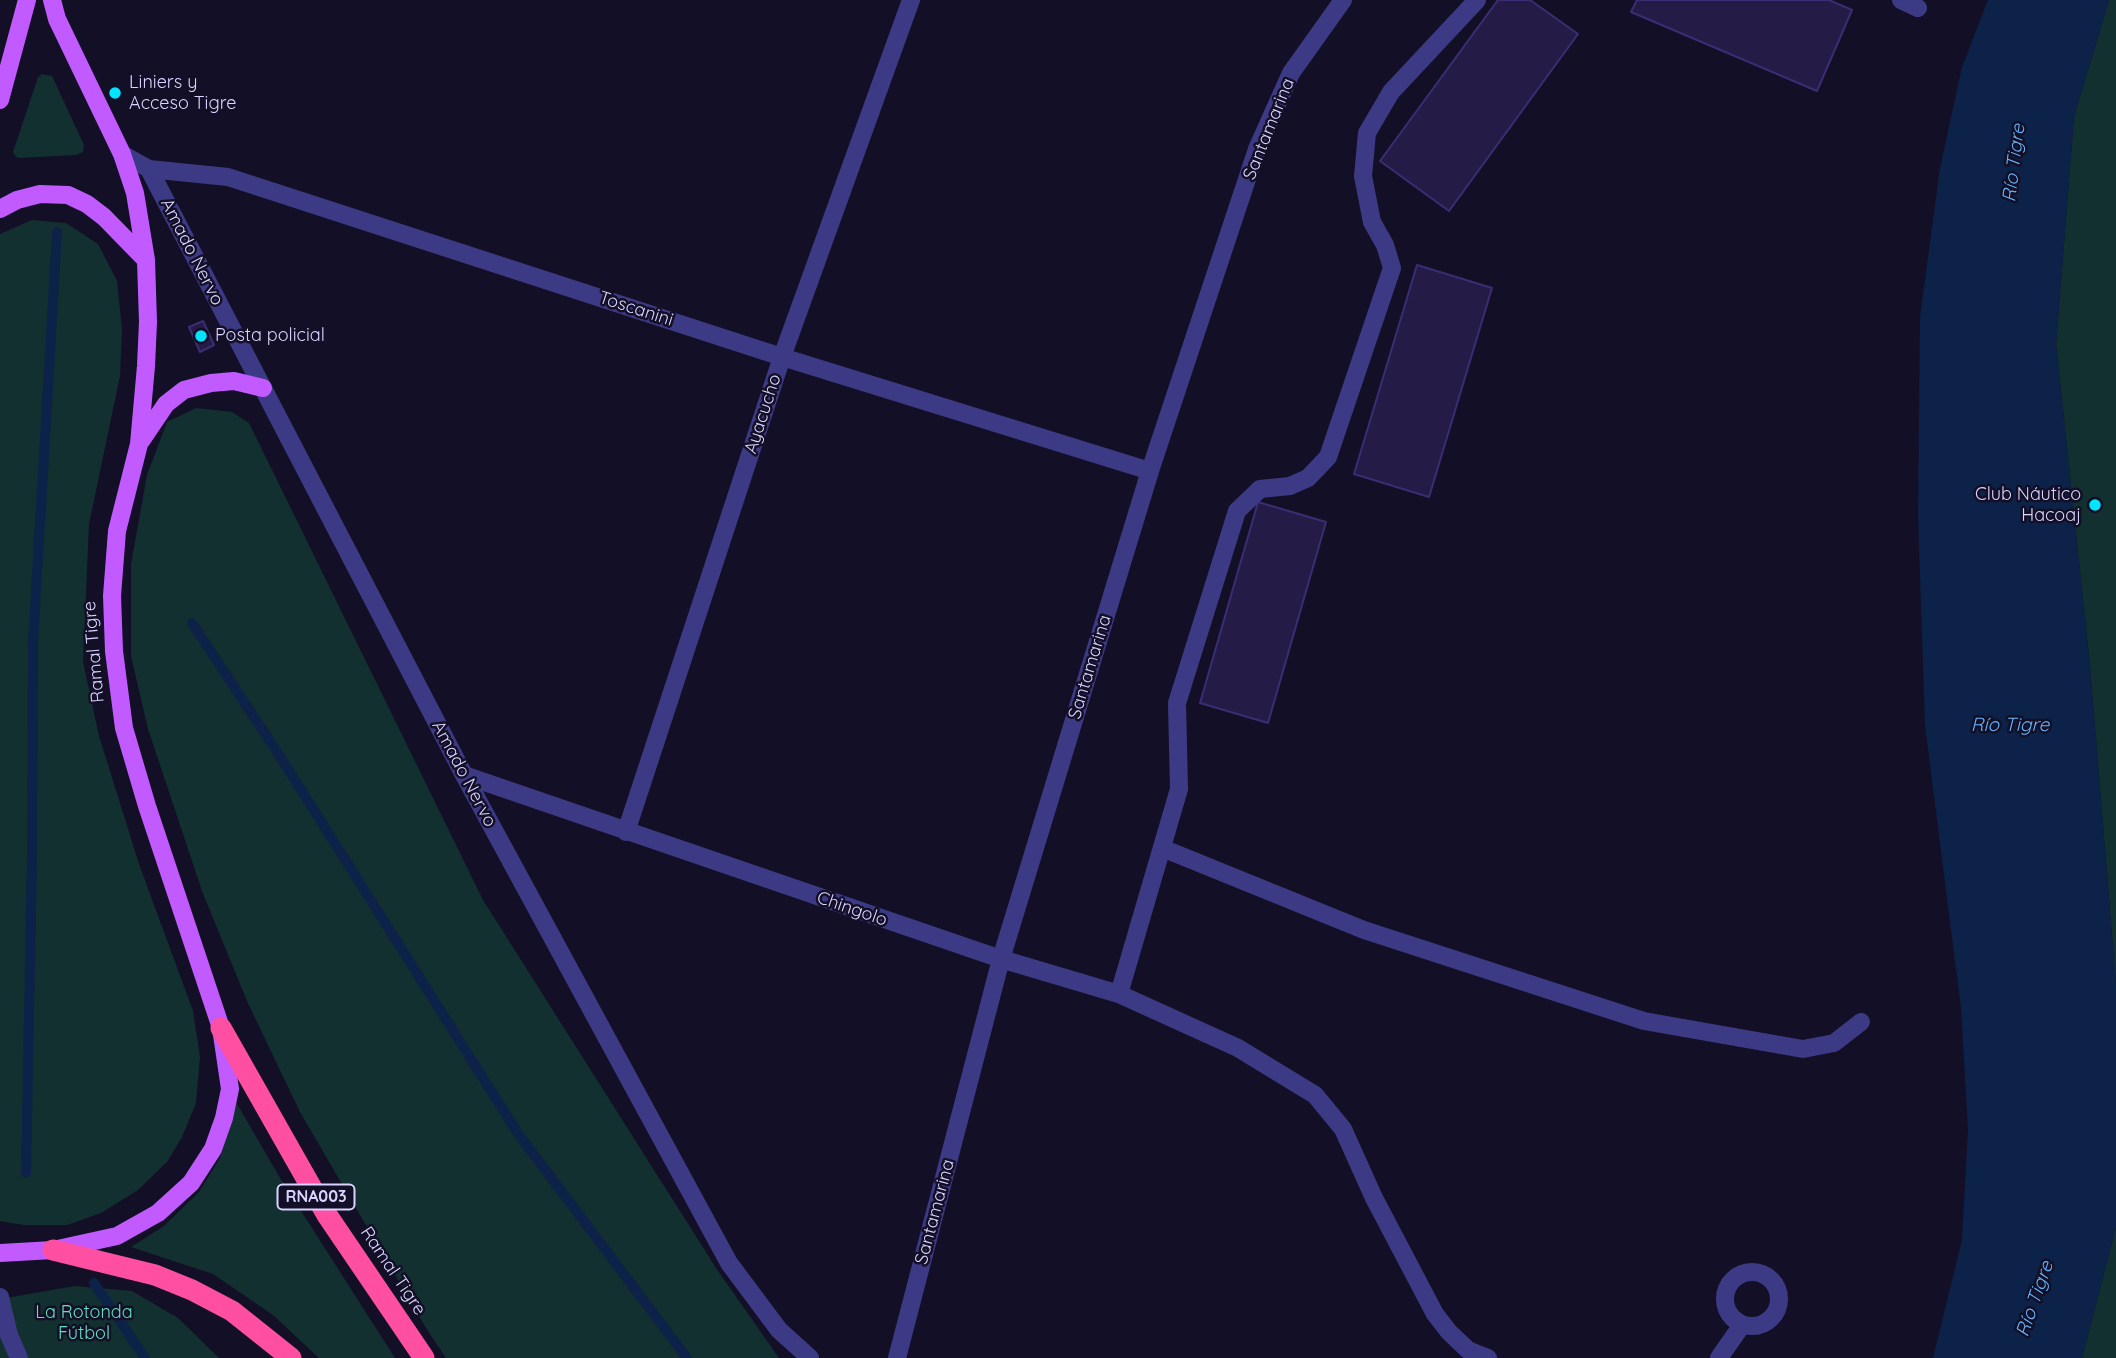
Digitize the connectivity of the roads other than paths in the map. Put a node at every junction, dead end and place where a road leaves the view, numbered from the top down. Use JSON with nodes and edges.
{"nodes":[{"id":1,"x":27,"y":0,"type":"edge"},
{"id":2,"x":52,"y":0,"type":"edge"},
{"id":3,"x":911,"y":0,"type":"edge"},
{"id":4,"x":1343,"y":0,"type":"edge"},
{"id":5,"x":1477,"y":0,"type":"edge"},
{"id":6,"x":1901,"y":0,"type":"edge"},
{"id":7,"x":1918,"y":8,"type":"dead end"},
{"id":8,"x":0,"y":100,"type":"edge"},
{"id":9,"x":122,"y":155,"type":"junction"},
{"id":10,"x":149,"y":169,"type":"junction"},
{"id":11,"x":0,"y":209,"type":"edge"},
{"id":12,"x":146,"y":260,"type":"junction"},
{"id":13,"x":782,"y":356,"type":"junction"},
{"id":14,"x":263,"y":388,"type":"junction"},
{"id":15,"x":139,"y":444,"type":"junction"},
{"id":16,"x":1150,"y":471,"type":"junction"},
{"id":17,"x":464,"y":775,"type":"junction"},
{"id":18,"x":626,"y":832,"type":"junction"},
{"id":19,"x":1162,"y":848,"type":"junction"},
{"id":20,"x":1001,"y":959,"type":"junction"},
{"id":21,"x":1119,"y":994,"type":"junction"},
{"id":22,"x":1861,"y":1022,"type":"dead end"},
{"id":23,"x":221,"y":1028,"type":"junction"},
{"id":24,"x":53,"y":1250,"type":"junction"},
{"id":25,"x":0,"y":1253,"type":"edge"},
{"id":26,"x":0,"y":1297,"type":"edge"},
{"id":27,"x":1742,"y":1325,"type":"dead end"},
{"id":28,"x":19,"y":1358,"type":"edge"},
{"id":29,"x":291,"y":1358,"type":"edge"},
{"id":30,"x":424,"y":1358,"type":"edge"},
{"id":31,"x":810,"y":1358,"type":"edge"},
{"id":32,"x":897,"y":1358,"type":"edge"},
{"id":33,"x":1488,"y":1358,"type":"edge"},
{"id":34,"x":1719,"y":1358,"type":"edge"}],
"edges":[{"from":1,"to":8,"type":"main road"},
{"from":2,"to":9,"type":"main road","number":"RNA003"},
{"from":3,"to":13,"type":"street","name":"Ayacucho"},
{"from":4,"to":16,"type":"street","name":"Santamarina"},
{"from":5,"to":19,"type":"street"},
{"from":6,"to":7,"type":"street"},
{"from":9,"to":10,"type":"street","name":"Toscanini"},
{"from":9,"to":12,"type":"main road","number":"RNA003"},
{"from":10,"to":13,"type":"street","name":"Toscanini"},
{"from":10,"to":14,"type":"street","name":"Amado Nervo"},
{"from":11,"to":12,"type":"main road"},
{"from":12,"to":15,"type":"main road","name":"Ramal Tigre","number":"RNA003"},
{"from":13,"to":16,"type":"street","name":"Toscanini"},
{"from":13,"to":18,"type":"street","name":"Ayacucho"},
{"from":14,"to":15,"type":"main road"},
{"from":14,"to":17,"type":"street","name":"Amado Nervo"},
{"from":15,"to":23,"type":"main road","name":"Ramal Tigre","number":"RNA003"},
{"from":16,"to":20,"type":"street","name":"Santamarina"},
{"from":17,"to":18,"type":"street","name":"Chingolo"},
{"from":17,"to":31,"type":"street","name":"Amado Nervo"},
{"from":18,"to":20,"type":"street","name":"Chingolo"},
{"from":19,"to":21,"type":"street"},
{"from":19,"to":22,"type":"street"},
{"from":20,"to":21,"type":"street","name":"Chingolo"},
{"from":20,"to":32,"type":"street","name":"Santamarina"},
{"from":21,"to":33,"type":"street","name":"Chingolo"},
{"from":23,"to":24,"type":"main road","name":"Ramal Tigre"},
{"from":23,"to":30,"type":"highway","name":"Ramal Tigre","number":"RNA003"},
{"from":24,"to":25,"type":"main road","name":"Ramal Tigre"},
{"from":24,"to":29,"type":"highway","name":"Ramal Tigre"},
{"from":26,"to":28,"type":"street"},
{"from":27,"to":34,"type":"street"}]}
